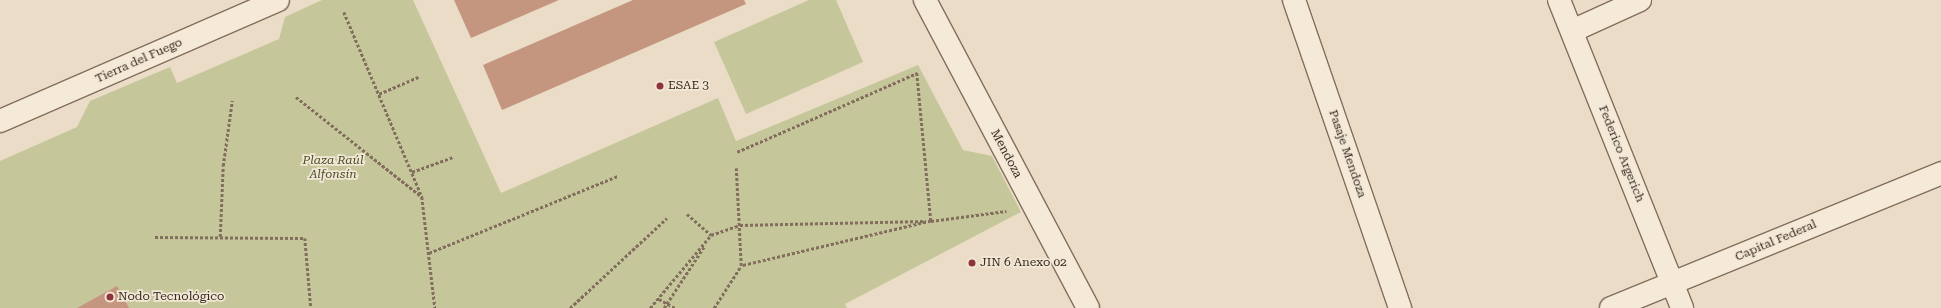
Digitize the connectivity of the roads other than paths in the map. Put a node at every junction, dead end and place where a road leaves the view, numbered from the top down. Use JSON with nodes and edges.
{"nodes":[{"id":1,"x":278,"y":0,"type":"edge"},
{"id":2,"x":925,"y":0,"type":"edge"},
{"id":3,"x":1294,"y":0,"type":"edge"},
{"id":4,"x":1559,"y":0,"type":"edge"},
{"id":5,"x":1640,"y":0,"type":"edge"},
{"id":6,"x":1572,"y":31,"type":"junction"},
{"id":7,"x":0,"y":121,"type":"edge"},
{"id":8,"x":1941,"y":173,"type":"edge"},
{"id":9,"x":1673,"y":284,"type":"junction"},
{"id":10,"x":1088,"y":308,"type":"edge"},
{"id":11,"x":1400,"y":308,"type":"edge"},
{"id":12,"x":1611,"y":308,"type":"edge"},
{"id":13,"x":1682,"y":308,"type":"edge"}],
"edges":[{"from":1,"to":7,"type":"street","name":"Tierra del Fuego"},
{"from":2,"to":10,"type":"street","name":"Mendoza"},
{"from":3,"to":11,"type":"street","name":"Pasaje Mendoza"},
{"from":4,"to":6,"type":"street","name":"Federico Argerich"},
{"from":5,"to":6,"type":"street"},
{"from":6,"to":9,"type":"street","name":"Federico Argerich"},
{"from":8,"to":9,"type":"street","name":"Capital Federal"},
{"from":9,"to":12,"type":"street","name":"Capital Federal"},
{"from":9,"to":13,"type":"street","name":"Federico Argerich"}]}
